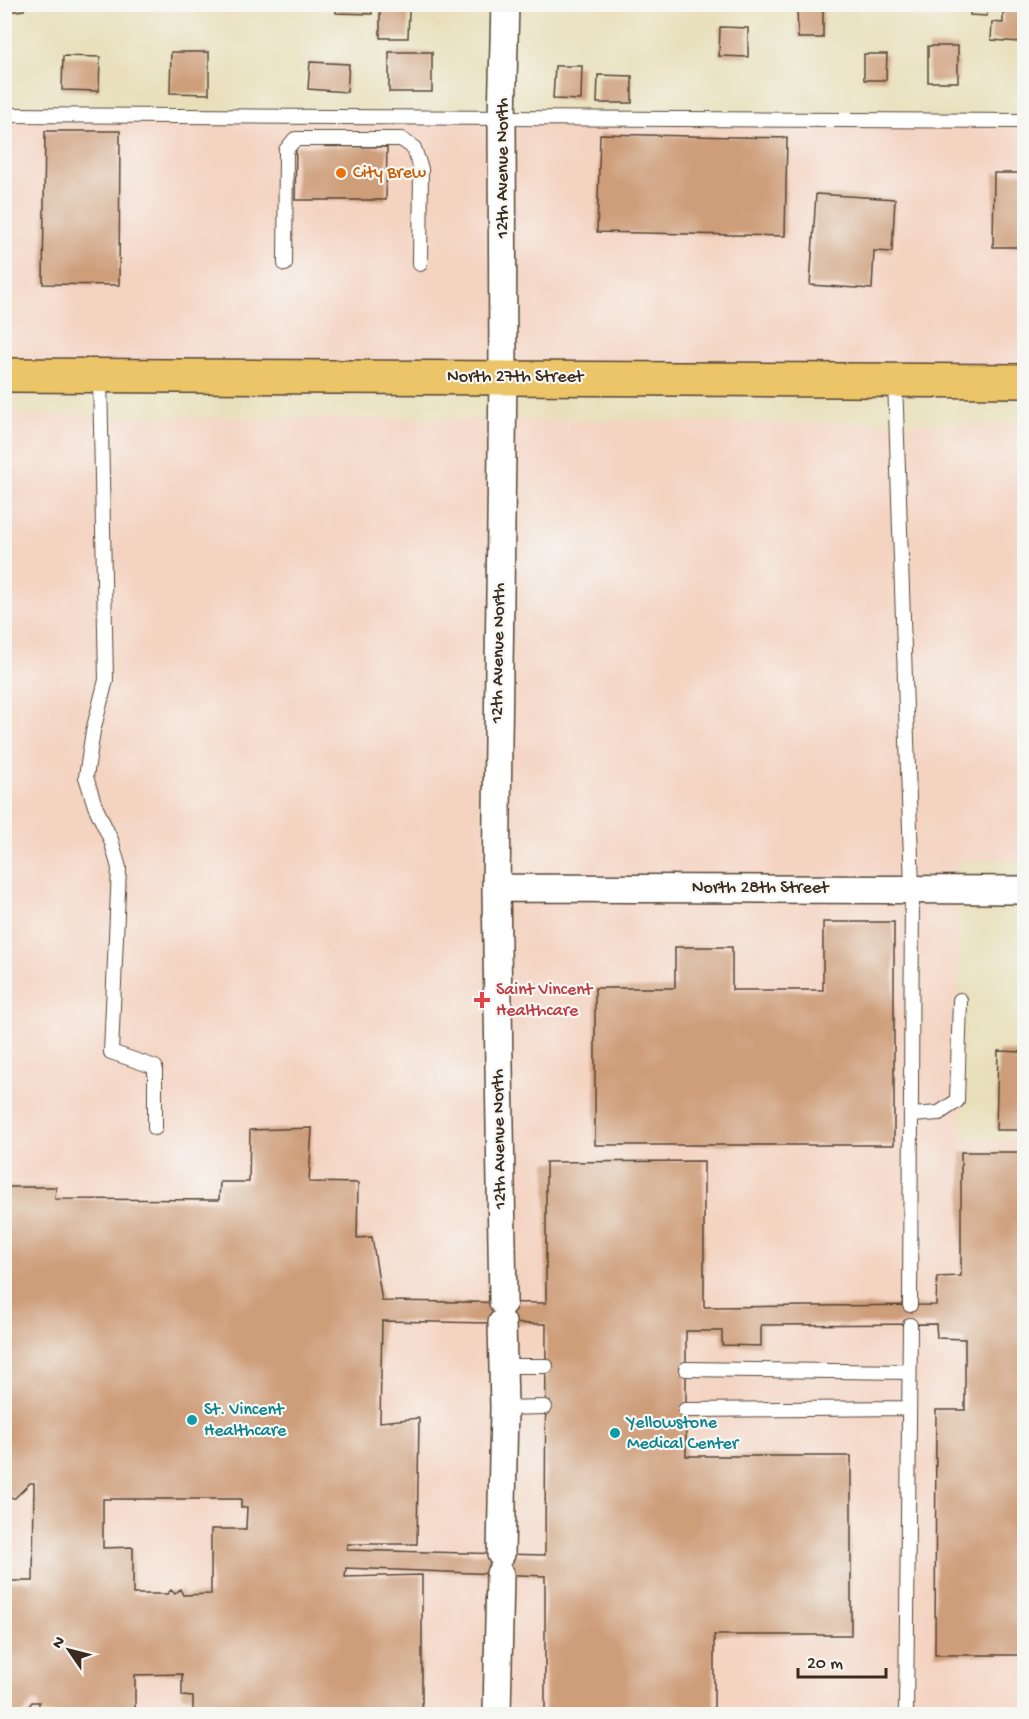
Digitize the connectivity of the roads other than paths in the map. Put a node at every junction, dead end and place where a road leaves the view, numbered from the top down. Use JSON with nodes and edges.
{"nodes":[{"id":1,"x":505,"y":4,"type":"edge"},
{"id":2,"x":4,"y":115,"type":"edge"},
{"id":3,"x":502,"y":118,"type":"junction"},
{"id":4,"x":1024,"y":121,"type":"edge"},
{"id":5,"x":285,"y":264,"type":"dead end"},
{"id":6,"x":420,"y":264,"type":"dead end"},
{"id":7,"x":4,"y":375,"type":"edge"},
{"id":8,"x":100,"y":376,"type":"junction"},
{"id":9,"x":503,"y":377,"type":"junction"},
{"id":10,"x":895,"y":380,"type":"junction"},
{"id":11,"x":1024,"y":381,"type":"edge"},
{"id":12,"x":496,"y":888,"type":"junction"},
{"id":13,"x":912,"y":889,"type":"junction"},
{"id":14,"x":1024,"y":890,"type":"edge"},
{"id":15,"x":960,"y":1000,"type":"dead end"},
{"id":16,"x":912,"y":1115,"type":"junction"},
{"id":17,"x":155,"y":1128,"type":"dead end"},
{"id":18,"x":910,"y":1305,"type":"dead end"},
{"id":19,"x":910,"y":1324,"type":"dead end"},
{"id":20,"x":503,"y":1366,"type":"junction"},
{"id":21,"x":546,"y":1366,"type":"dead end"},
{"id":22,"x":686,"y":1369,"type":"dead end"},
{"id":23,"x":909,"y":1372,"type":"junction"},
{"id":24,"x":545,"y":1407,"type":"dead end"},
{"id":25,"x":504,"y":1408,"type":"junction"},
{"id":26,"x":909,"y":1408,"type":"junction"},
{"id":27,"x":685,"y":1410,"type":"dead end"},
{"id":28,"x":497,"y":1714,"type":"edge"},
{"id":29,"x":906,"y":1714,"type":"edge"}],
"edges":[{"from":1,"to":3,"type":"street","name":"12th Avenue North"},
{"from":2,"to":3,"type":"lane"},
{"from":3,"to":4,"type":"lane"},
{"from":3,"to":9,"type":"street","name":"12th Avenue North"},
{"from":5,"to":6,"type":"lane"},
{"from":7,"to":8,"type":"main road","name":"North 27th Street"},
{"from":8,"to":9,"type":"main road","name":"North 27th Street"},
{"from":8,"to":17,"type":"lane"},
{"from":9,"to":10,"type":"main road","name":"North 27th Street"},
{"from":9,"to":12,"type":"street","name":"12th Avenue North"},
{"from":10,"to":11,"type":"main road","name":"North 27th Street"},
{"from":10,"to":13,"type":"lane"},
{"from":12,"to":13,"type":"street","name":"North 28th Street"},
{"from":12,"to":20,"type":"street","name":"12th Avenue North"},
{"from":13,"to":14,"type":"street","name":"North 28th Street"},
{"from":13,"to":16,"type":"lane"},
{"from":15,"to":16,"type":"lane"},
{"from":16,"to":18,"type":"lane"},
{"from":19,"to":23,"type":"lane"},
{"from":20,"to":21,"type":"lane"},
{"from":20,"to":25,"type":"street","name":"12th Avenue North"},
{"from":22,"to":23,"type":"lane"},
{"from":23,"to":26,"type":"lane"},
{"from":24,"to":25,"type":"lane"},
{"from":25,"to":28,"type":"street","name":"12th Avenue North"},
{"from":26,"to":27,"type":"lane"},
{"from":26,"to":29,"type":"lane"}]}
